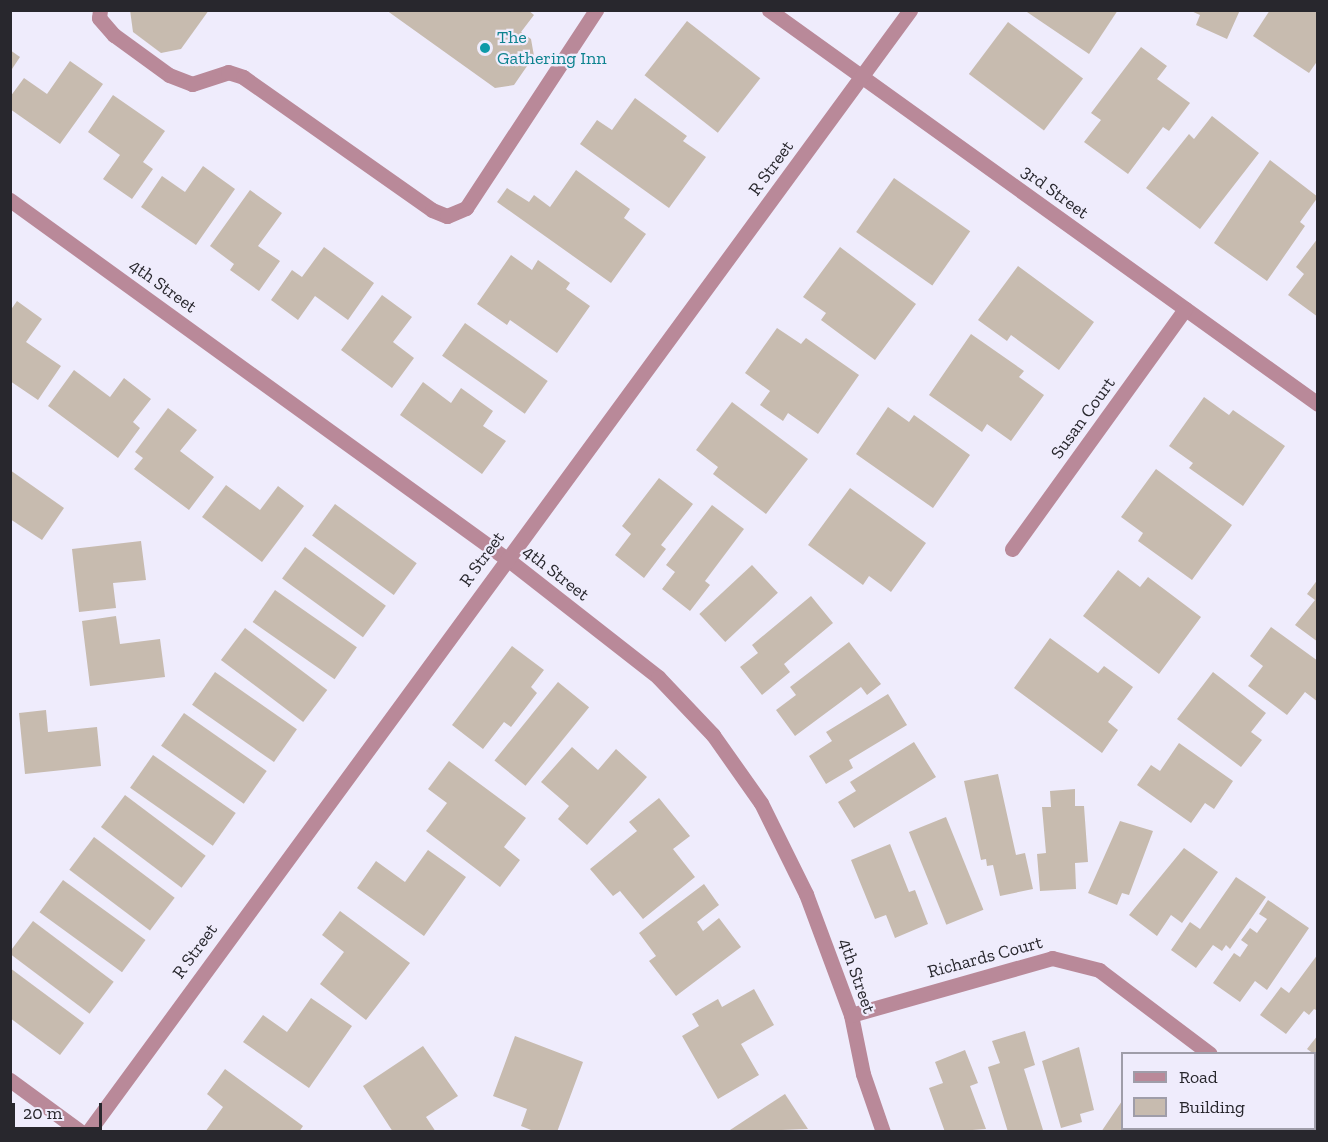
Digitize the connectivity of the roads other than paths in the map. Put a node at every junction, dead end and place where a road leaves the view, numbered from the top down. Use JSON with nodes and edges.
{"nodes":[{"id":1,"x":100,"y":10,"type":"edge"},
{"id":2,"x":596,"y":10,"type":"edge"},
{"id":3,"x":769,"y":10,"type":"edge"},
{"id":4,"x":910,"y":10,"type":"edge"},
{"id":5,"x":861,"y":77,"type":"junction"},
{"id":6,"x":10,"y":200,"type":"edge"},
{"id":7,"x":1185,"y":309,"type":"junction"},
{"id":8,"x":1317,"y":404,"type":"edge"},
{"id":9,"x":1012,"y":549,"type":"dead end"},
{"id":10,"x":506,"y":559,"type":"junction"},
{"id":11,"x":852,"y":1015,"type":"junction"},
{"id":12,"x":1209,"y":1052,"type":"edge"},
{"id":13,"x":10,"y":1080,"type":"edge"},
{"id":14,"x":81,"y":1131,"type":"edge"},
{"id":15,"x":88,"y":1131,"type":"edge"},
{"id":16,"x":883,"y":1131,"type":"edge"}],
"edges":[{"from":1,"to":2,"type":"street"},
{"from":3,"to":5,"type":"street","name":"3rd Street"},
{"from":4,"to":5,"type":"street","name":"R Street"},
{"from":5,"to":7,"type":"street","name":"3rd Street"},
{"from":5,"to":10,"type":"street","name":"R Street"},
{"from":6,"to":10,"type":"street","name":"4th Street"},
{"from":7,"to":8,"type":"street","name":"3rd Street"},
{"from":7,"to":9,"type":"street","name":"Susan Court"},
{"from":10,"to":11,"type":"street","name":"4th Street"},
{"from":10,"to":15,"type":"street","name":"R Street"},
{"from":11,"to":12,"type":"street","name":"Richards Court"},
{"from":11,"to":16,"type":"street","name":"4th Street"},
{"from":13,"to":14,"type":"street"}]}
